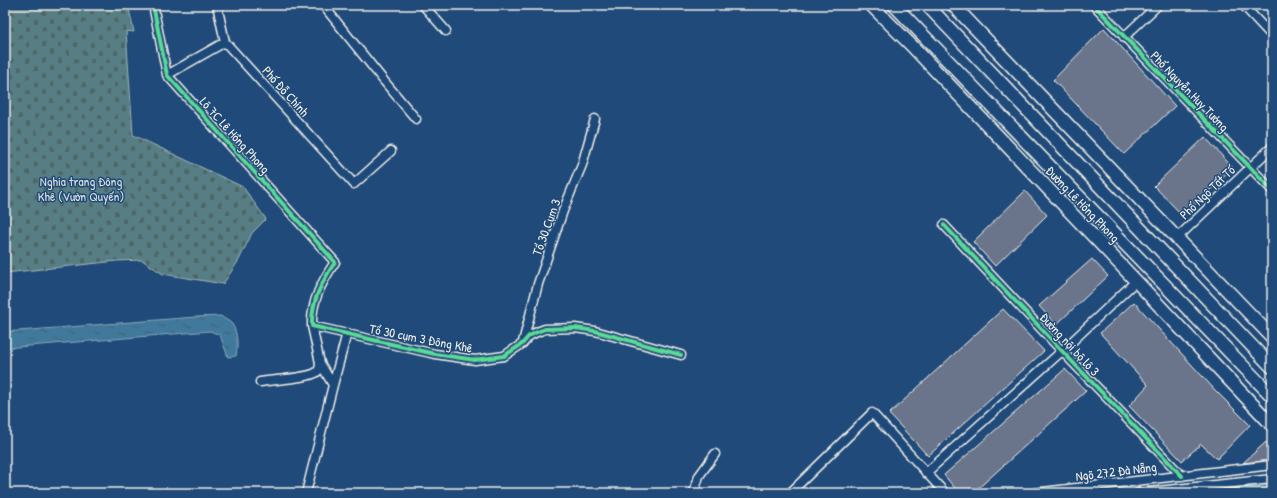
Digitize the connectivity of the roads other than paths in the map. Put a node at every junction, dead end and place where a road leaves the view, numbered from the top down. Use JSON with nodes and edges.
{"nodes":[{"id":1,"x":153,"y":5,"type":"edge"},
{"id":2,"x":217,"y":5,"type":"edge"},
{"id":3,"x":323,"y":5,"type":"edge"},
{"id":4,"x":423,"y":5,"type":"edge"},
{"id":5,"x":871,"y":5,"type":"edge"},
{"id":6,"x":894,"y":5,"type":"edge"},
{"id":7,"x":927,"y":5,"type":"edge"},
{"id":8,"x":953,"y":5,"type":"edge"},
{"id":9,"x":1094,"y":5,"type":"edge"},
{"id":10,"x":1158,"y":5,"type":"edge"},
{"id":11,"x":1243,"y":5,"type":"edge"},
{"id":12,"x":446,"y":31,"type":"dead end"},
{"id":13,"x":1124,"y":36,"type":"junction"},
{"id":14,"x":1272,"y":36,"type":"edge"},
{"id":15,"x":225,"y":42,"type":"junction"},
{"id":16,"x":167,"y":75,"type":"junction"},
{"id":17,"x":416,"y":118,"type":"dead end"},
{"id":18,"x":595,"y":119,"type":"dead end"},
{"id":19,"x":1272,"y":147,"type":"edge"},
{"id":20,"x":391,"y":151,"type":"dead end"},
{"id":21,"x":1251,"y":168,"type":"junction"},
{"id":22,"x":1272,"y":190,"type":"edge"},
{"id":23,"x":944,"y":225,"type":"dead end"},
{"id":24,"x":1177,"y":238,"type":"junction"},
{"id":25,"x":1136,"y":280,"type":"junction"},
{"id":26,"x":312,"y":326,"type":"junction"},
{"id":27,"x":348,"y":333,"type":"junction"},
{"id":28,"x":1272,"y":337,"type":"edge"},
{"id":29,"x":522,"y":344,"type":"junction"},
{"id":30,"x":1062,"y":351,"type":"junction"},
{"id":31,"x":681,"y":355,"type":"dead end"},
{"id":32,"x":320,"y":363,"type":"junction"},
{"id":33,"x":1272,"y":368,"type":"edge"},
{"id":34,"x":260,"y":382,"type":"dead end"},
{"id":35,"x":333,"y":385,"type":"junction"},
{"id":36,"x":1272,"y":396,"type":"edge"},
{"id":37,"x":1272,"y":425,"type":"edge"},
{"id":38,"x":716,"y":454,"type":"dead end"},
{"id":39,"x":1272,"y":465,"type":"edge"},
{"id":40,"x":926,"y":473,"type":"junction"},
{"id":41,"x":1182,"y":476,"type":"junction"},
{"id":42,"x":1272,"y":479,"type":"edge"},
{"id":43,"x":306,"y":493,"type":"edge"},
{"id":44,"x":694,"y":493,"type":"edge"},
{"id":45,"x":790,"y":493,"type":"edge"},
{"id":46,"x":945,"y":493,"type":"edge"},
{"id":47,"x":1034,"y":493,"type":"edge"},
{"id":48,"x":1140,"y":493,"type":"edge"}],
"edges":[{"from":1,"to":16,"type":"street"},
{"from":2,"to":15,"type":"street"},
{"from":3,"to":17,"type":"street"},
{"from":4,"to":12,"type":"street"},
{"from":5,"to":25,"type":"main road","name":"Đường Lê Hồng Phong"},
{"from":6,"to":36,"type":"main road","name":"Đường Lê Hồng Phong"},
{"from":7,"to":33,"type":"main road","name":"Đường Lê Hồng Phong"},
{"from":8,"to":24,"type":"main road"},
{"from":9,"to":13,"type":"street","name":"Phố Nguyễn Huy Tưởng"},
{"from":10,"to":13,"type":"street"},
{"from":11,"to":14,"type":"street"},
{"from":13,"to":21,"type":"street","name":"Phố Nguyễn Huy Tưởng"},
{"from":15,"to":16,"type":"street"},
{"from":15,"to":20,"type":"street","name":"Phố Đỗ Chính"},
{"from":16,"to":26,"type":"street","name":"Lô 7C Lê Hồng Phong"},
{"from":18,"to":29,"type":"street","name":"Tổ 30 Cụm 3"},
{"from":19,"to":21,"type":"street","name":"Phố Ngô Tất Tố"},
{"from":21,"to":22,"type":"street","name":"Phố Nguyễn Huy Tưởng"},
{"from":21,"to":24,"type":"street","name":"Phố Ngô Tất Tố"},
{"from":23,"to":30,"type":"street","name":"Đường nội bộ lô 3"},
{"from":24,"to":28,"type":"main road"},
{"from":25,"to":30,"type":"street","name":"Đường nội bộ lô 3"},
{"from":25,"to":37,"type":"main road","name":"Đường Lê Hồng Phong"},
{"from":26,"to":27,"type":"street","name":"Tổ 30 cụm 3 Đông Khê"},
{"from":26,"to":32,"type":"street"},
{"from":27,"to":29,"type":"street","name":"Tổ 30 cụm 3 Đông Khê"},
{"from":27,"to":35,"type":"street"},
{"from":29,"to":31,"type":"street","name":"Tổ 30 cụm 3 Đông Khê"},
{"from":30,"to":40,"type":"street","name":"Đường nội bộ lô 3"},
{"from":30,"to":41,"type":"street","name":"Đường nội bộ lô 3"},
{"from":32,"to":34,"type":"street"},
{"from":32,"to":35,"type":"street"},
{"from":35,"to":43,"type":"street"},
{"from":38,"to":44,"type":"street"},
{"from":39,"to":41,"type":"street","name":"Ngõ 272 Đà Nẵng"},
{"from":40,"to":45,"type":"street"},
{"from":40,"to":46,"type":"street"},
{"from":41,"to":47,"type":"street","name":"Ngõ 272 Đà Nẵng"},
{"from":42,"to":48,"type":"street"}]}
